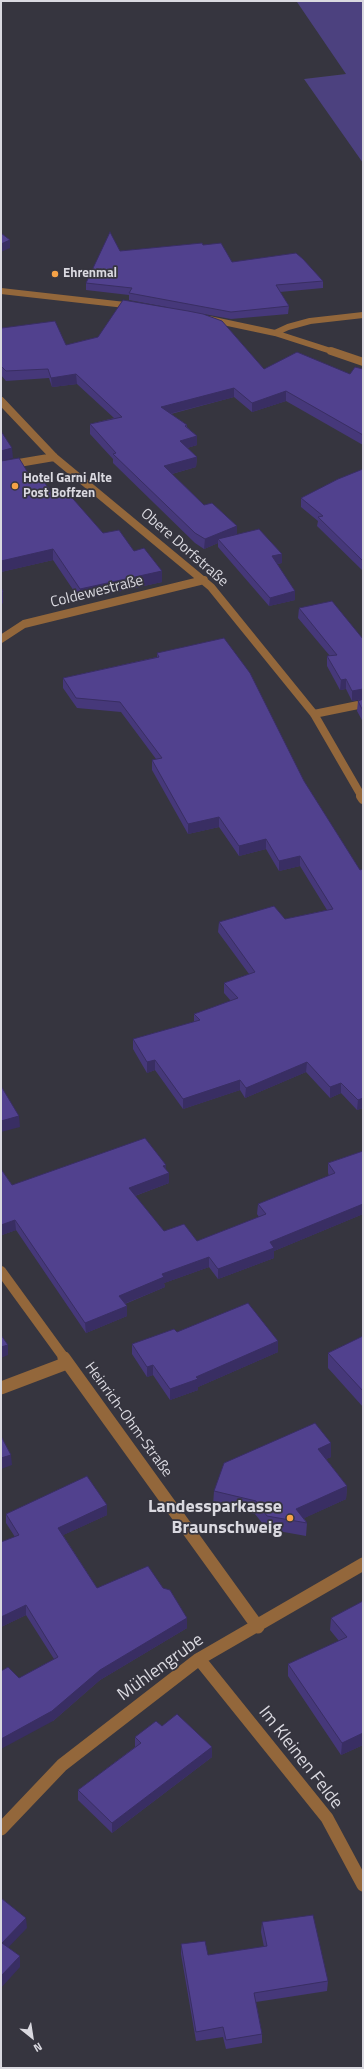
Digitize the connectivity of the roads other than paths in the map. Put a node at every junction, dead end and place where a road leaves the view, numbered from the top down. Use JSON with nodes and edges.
{"nodes":[{"id":1,"x":1,"y":291,"type":"edge"},
{"id":2,"x":143,"y":307,"type":"edge"},
{"id":3,"x":363,"y":315,"type":"edge"},
{"id":4,"x":203,"y":318,"type":"edge"},
{"id":5,"x":275,"y":333,"type":"junction"},
{"id":6,"x":363,"y":362,"type":"edge"},
{"id":7,"x":1,"y":401,"type":"edge"},
{"id":8,"x":54,"y":457,"type":"junction"},
{"id":9,"x":1,"y":466,"type":"edge"},
{"id":10,"x":204,"y":580,"type":"junction"},
{"id":11,"x":1,"y":639,"type":"edge"},
{"id":12,"x":363,"y":704,"type":"edge"},
{"id":13,"x":314,"y":714,"type":"junction"},
{"id":14,"x":363,"y":799,"type":"edge"},
{"id":15,"x":1,"y":1271,"type":"edge"},
{"id":16,"x":67,"y":1363,"type":"junction"},
{"id":17,"x":1,"y":1388,"type":"edge"},
{"id":18,"x":363,"y":1564,"type":"edge"},
{"id":19,"x":258,"y":1627,"type":"junction"},
{"id":20,"x":199,"y":1659,"type":"junction"},
{"id":21,"x":1,"y":1829,"type":"edge"},
{"id":22,"x":363,"y":1885,"type":"edge"}],
"edges":[{"from":1,"to":2,"type":"street"},
{"from":3,"to":5,"type":"street"},
{"from":4,"to":5,"type":"street"},
{"from":5,"to":6,"type":"street"},
{"from":7,"to":8,"type":"street","name":"Obere Dorfstraße"},
{"from":8,"to":9,"type":"street"},
{"from":8,"to":10,"type":"street","name":"Obere Dorfstraße"},
{"from":10,"to":11,"type":"street","name":"Coldewestraße"},
{"from":10,"to":13,"type":"street","name":"Obere Dorfstraße"},
{"from":12,"to":13,"type":"street"},
{"from":13,"to":14,"type":"street","name":"Obere Dorfstraße"},
{"from":15,"to":16,"type":"street","name":"Heinrich-Ohm-Straße"},
{"from":16,"to":17,"type":"street"},
{"from":16,"to":19,"type":"street","name":"Heinrich-Ohm-Straße"},
{"from":18,"to":19,"type":"street","name":"Mühlengrube"},
{"from":19,"to":20,"type":"street","name":"Mühlengrube"},
{"from":20,"to":21,"type":"street","name":"Mühlengrube"},
{"from":20,"to":22,"type":"street","name":"Im Kleinen Felde"}]}
